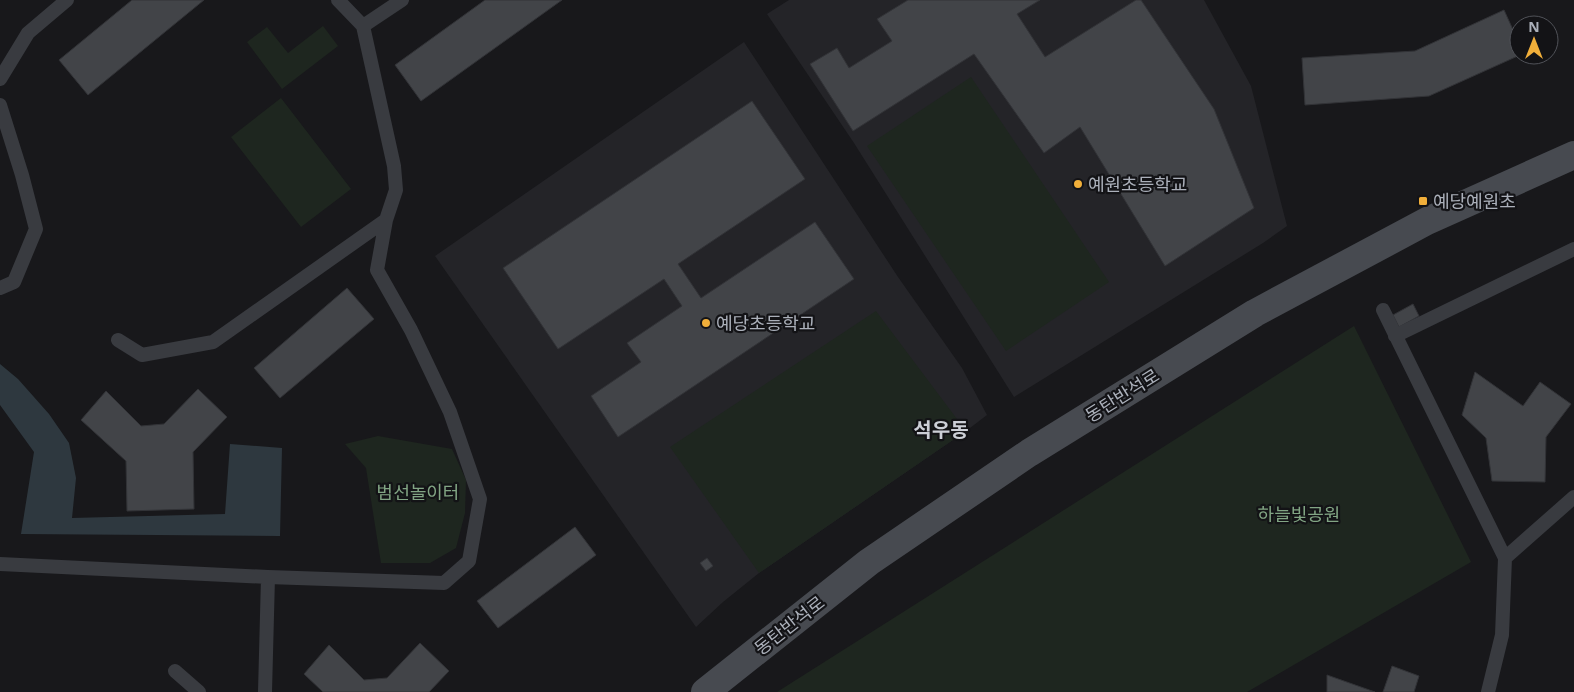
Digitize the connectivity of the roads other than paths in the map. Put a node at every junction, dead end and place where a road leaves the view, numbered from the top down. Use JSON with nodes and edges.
{"nodes":[{"id":1,"x":68,"y":0,"type":"edge"},
{"id":2,"x":338,"y":0,"type":"edge"},
{"id":3,"x":402,"y":0,"type":"edge"},
{"id":4,"x":363,"y":26,"type":"junction"},
{"id":5,"x":0,"y":79,"type":"edge"},
{"id":6,"x":0,"y":105,"type":"edge"},
{"id":7,"x":1574,"y":155,"type":"edge"},
{"id":8,"x":386,"y":220,"type":"junction"},
{"id":9,"x":1574,"y":249,"type":"edge"},
{"id":10,"x":0,"y":288,"type":"edge"},
{"id":11,"x":1383,"y":310,"type":"dead end"},
{"id":12,"x":1396,"y":336,"type":"junction"},
{"id":13,"x":118,"y":340,"type":"dead end"},
{"id":14,"x":1572,"y":502,"type":"edge"},
{"id":15,"x":1505,"y":558,"type":"junction"},
{"id":16,"x":0,"y":564,"type":"edge"},
{"id":17,"x":268,"y":577,"type":"junction"},
{"id":18,"x":175,"y":671,"type":"dead end"},
{"id":19,"x":199,"y":692,"type":"edge"},
{"id":20,"x":266,"y":692,"type":"edge"},
{"id":21,"x":704,"y":692,"type":"edge"},
{"id":22,"x":1488,"y":692,"type":"edge"}],
"edges":[{"from":1,"to":5,"type":"lane"},
{"from":2,"to":4,"type":"lane"},
{"from":3,"to":4,"type":"lane"},
{"from":4,"to":8,"type":"lane"},
{"from":6,"to":10,"type":"lane"},
{"from":7,"to":21,"type":"street","name":"동탄반석로"},
{"from":8,"to":13,"type":"lane"},
{"from":8,"to":17,"type":"lane"},
{"from":9,"to":12,"type":"lane"},
{"from":11,"to":12,"type":"lane"},
{"from":12,"to":15,"type":"lane"},
{"from":14,"to":15,"type":"lane"},
{"from":15,"to":22,"type":"lane"},
{"from":16,"to":17,"type":"lane"},
{"from":17,"to":20,"type":"lane"},
{"from":18,"to":19,"type":"lane"}]}
